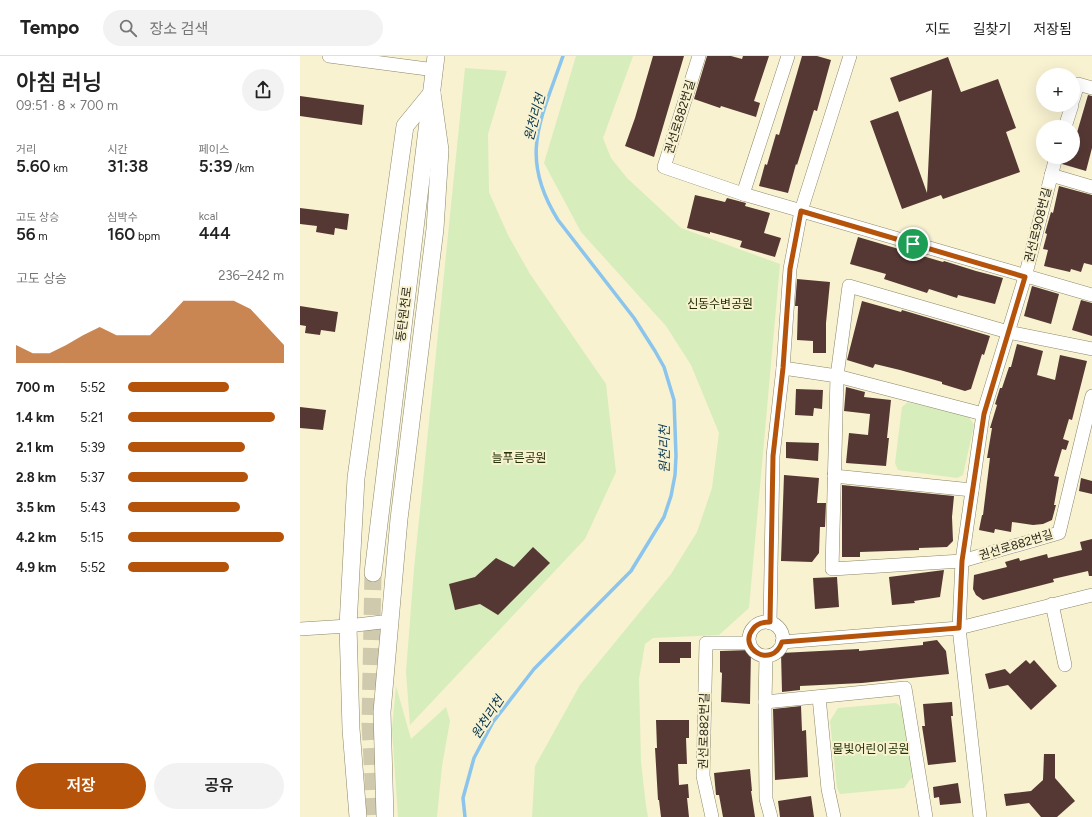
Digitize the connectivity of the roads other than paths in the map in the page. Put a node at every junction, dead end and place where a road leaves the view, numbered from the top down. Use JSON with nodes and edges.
{"nodes":[{"id":1,"x":329,"y":56,"type":"edge"},
{"id":2,"x":699,"y":56,"type":"edge"},
{"id":3,"x":788,"y":56,"type":"edge"},
{"id":4,"x":850,"y":56,"type":"edge"},
{"id":5,"x":435,"y":63,"type":"edge"},
{"id":6,"x":1080,"y":85,"type":"edge"},
{"id":7,"x":1092,"y":88,"type":"edge"},
{"id":8,"x":432,"y":93,"type":"junction"},
{"id":9,"x":1054,"y":164,"type":"edge"},
{"id":10,"x":1051,"y":175,"type":"junction"},
{"id":11,"x":1092,"y":187,"type":"edge"},
{"id":12,"x":743,"y":194,"type":"junction"},
{"id":13,"x":801,"y":211,"type":"junction"},
{"id":14,"x":1025,"y":277,"type":"junction"},
{"id":15,"x":1092,"y":295,"type":"edge"},
{"id":16,"x":1008,"y":332,"type":"junction"},
{"id":17,"x":1092,"y":349,"type":"edge"},
{"id":18,"x":783,"y":368,"type":"junction"},
{"id":19,"x":837,"y":376,"type":"junction"},
{"id":20,"x":1092,"y":396,"type":"edge"},
{"id":21,"x":984,"y":414,"type":"junction"},
{"id":22,"x":834,"y":476,"type":"junction"},
{"id":23,"x":972,"y":490,"type":"junction"},
{"id":24,"x":962,"y":561,"type":"junction"},
{"id":25,"x":373,"y":573,"type":"tunnel mouth"},
{"id":26,"x":1092,"y":595,"type":"edge"},
{"id":27,"x":1052,"y":604,"type":"junction"},
{"id":28,"x":390,"y":621,"type":"junction"},
{"id":29,"x":770,"y":622,"type":"junction"},
{"id":30,"x":348,"y":626,"type":"junction"},
{"id":31,"x":959,"y":628,"type":"junction"},
{"id":32,"x":300,"y":629,"type":"edge"},
{"id":33,"x":782,"y":642,"type":"junction"},
{"id":34,"x":749,"y":643,"type":"junction"},
{"id":35,"x":766,"y":656,"type":"junction"},
{"id":36,"x":1064,"y":665,"type":"dead end"},
{"id":37,"x":819,"y":697,"type":"junction"},
{"id":38,"x":765,"y":702,"type":"junction"},
{"id":39,"x":358,"y":817,"type":"edge"},
{"id":40,"x":385,"y":817,"type":"edge"},
{"id":41,"x":712,"y":817,"type":"edge"},
{"id":42,"x":771,"y":817,"type":"edge"},
{"id":43,"x":834,"y":817,"type":"edge"},
{"id":44,"x":926,"y":817,"type":"edge"},
{"id":45,"x":980,"y":817,"type":"edge"}],
"edges":[{"from":1,"to":5,"type":"street"},
{"from":2,"to":12,"type":"street","name":"권선로882번길"},
{"from":3,"to":12,"type":"street"},
{"from":4,"to":13,"type":"street"},
{"from":5,"to":8,"type":"main road","name":"동탄원천로"},
{"from":6,"to":7,"type":"street"},
{"from":8,"to":25,"type":"main road","name":"동탄원천로"},
{"from":8,"to":28,"type":"main road"},
{"from":8,"to":30,"type":"main road"},
{"from":9,"to":10,"type":"street","name":"권선로908번길"},
{"from":10,"to":11,"type":"street","name":"권선로908번길"},
{"from":10,"to":14,"type":"street","name":"권선로908번길"},
{"from":12,"to":13,"type":"street","name":"권선로882번길"},
{"from":13,"to":14,"type":"street","name":"권선로882번길"},
{"from":13,"to":18,"type":"street"},
{"from":14,"to":15,"type":"street","name":"권선로908번길"},
{"from":14,"to":16,"type":"street"},
{"from":16,"to":17,"type":"street","name":"권선로882번길"},
{"from":16,"to":19,"type":"street","name":"권선로882번길"},
{"from":16,"to":21,"type":"street"},
{"from":18,"to":19,"type":"street"},
{"from":18,"to":29,"type":"street"},
{"from":19,"to":21,"type":"street"},
{"from":19,"to":22,"type":"street","name":"권선로882번길"},
{"from":20,"to":24,"type":"street","name":"권선로882번길"},
{"from":21,"to":23,"type":"street"},
{"from":22,"to":23,"type":"street"},
{"from":22,"to":24,"type":"street","name":"권선로882번길"},
{"from":23,"to":24,"type":"street"},
{"from":24,"to":31,"type":"street"},
{"from":26,"to":27,"type":"street"},
{"from":27,"to":31,"type":"street"},
{"from":27,"to":36,"type":"street"},
{"from":28,"to":30,"type":"street"},
{"from":28,"to":40,"type":"main road"},
{"from":29,"to":33,"type":"street"},
{"from":29,"to":34,"type":"street"},
{"from":30,"to":32,"type":"street"},
{"from":30,"to":39,"type":"main road"},
{"from":31,"to":33,"type":"street"},
{"from":31,"to":45,"type":"street"},
{"from":33,"to":35,"type":"street"},
{"from":34,"to":35,"type":"street"},
{"from":34,"to":41,"type":"street","name":"권선로882번길"},
{"from":35,"to":38,"type":"street"},
{"from":37,"to":38,"type":"street"},
{"from":37,"to":43,"type":"street"},
{"from":37,"to":44,"type":"street"},
{"from":38,"to":42,"type":"street"}]}
